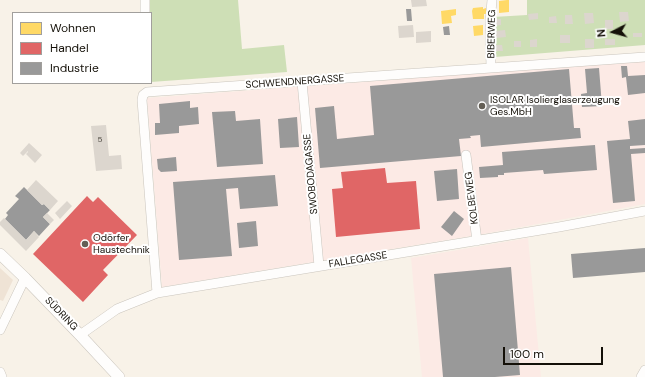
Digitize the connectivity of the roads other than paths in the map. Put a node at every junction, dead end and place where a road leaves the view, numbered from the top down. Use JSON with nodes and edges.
{"nodes":[{"id":1,"x":145,"y":0,"type":"edge"},
{"id":2,"x":492,"y":0,"type":"edge"},
{"id":3,"x":145,"y":12,"type":"edge"},
{"id":4,"x":645,"y":56,"type":"edge"},
{"id":5,"x":491,"y":68,"type":"junction"},
{"id":6,"x":302,"y":82,"type":"junction"},
{"id":7,"x":147,"y":88,"type":"edge"},
{"id":8,"x":466,"y":155,"type":"dead end"},
{"id":9,"x":645,"y":211,"type":"edge"},
{"id":10,"x":477,"y":241,"type":"junction"},
{"id":11,"x":0,"y":254,"type":"edge"},
{"id":12,"x":319,"y":266,"type":"junction"},
{"id":13,"x":25,"y":278,"type":"junction"},
{"id":14,"x":157,"y":293,"type":"junction"},
{"id":15,"x":0,"y":330,"type":"edge"},
{"id":16,"x":80,"y":335,"type":"junction"},
{"id":17,"x":645,"y":370,"type":"edge"},
{"id":18,"x":0,"y":372,"type":"edge"},
{"id":19,"x":2,"y":377,"type":"edge"},
{"id":20,"x":119,"y":377,"type":"edge"},
{"id":21,"x":641,"y":377,"type":"edge"}],
"edges":[{"from":1,"to":3,"type":"street"},
{"from":2,"to":5,"type":"street","name":"BIBERWEG"},
{"from":4,"to":5,"type":"street","name":"SCHWENDNERGASSE"},
{"from":5,"to":6,"type":"street","name":"SCHWENDNERGASSE"},
{"from":6,"to":7,"type":"street","name":"SCHWENDNERGASSE"},
{"from":6,"to":12,"type":"street","name":"SWOBODAGASSE"},
{"from":7,"to":14,"type":"street","name":"SCHWENDNERGASSE"},
{"from":8,"to":10,"type":"street","name":"KOLBEWEG"},
{"from":9,"to":10,"type":"street","name":"FALLEGASSE"},
{"from":10,"to":12,"type":"street","name":"FALLEGASSE"},
{"from":11,"to":13,"type":"main road","name":"SÜDRING"},
{"from":12,"to":14,"type":"street","name":"FALLEGASSE"},
{"from":13,"to":15,"type":"street"},
{"from":13,"to":16,"type":"main road","name":"SÜDRING"},
{"from":14,"to":16,"type":"street","name":"FALLEGASSE"},
{"from":16,"to":20,"type":"main road","name":"SÜDRING"},
{"from":17,"to":21,"type":"street"},
{"from":18,"to":19,"type":"street"}]}
